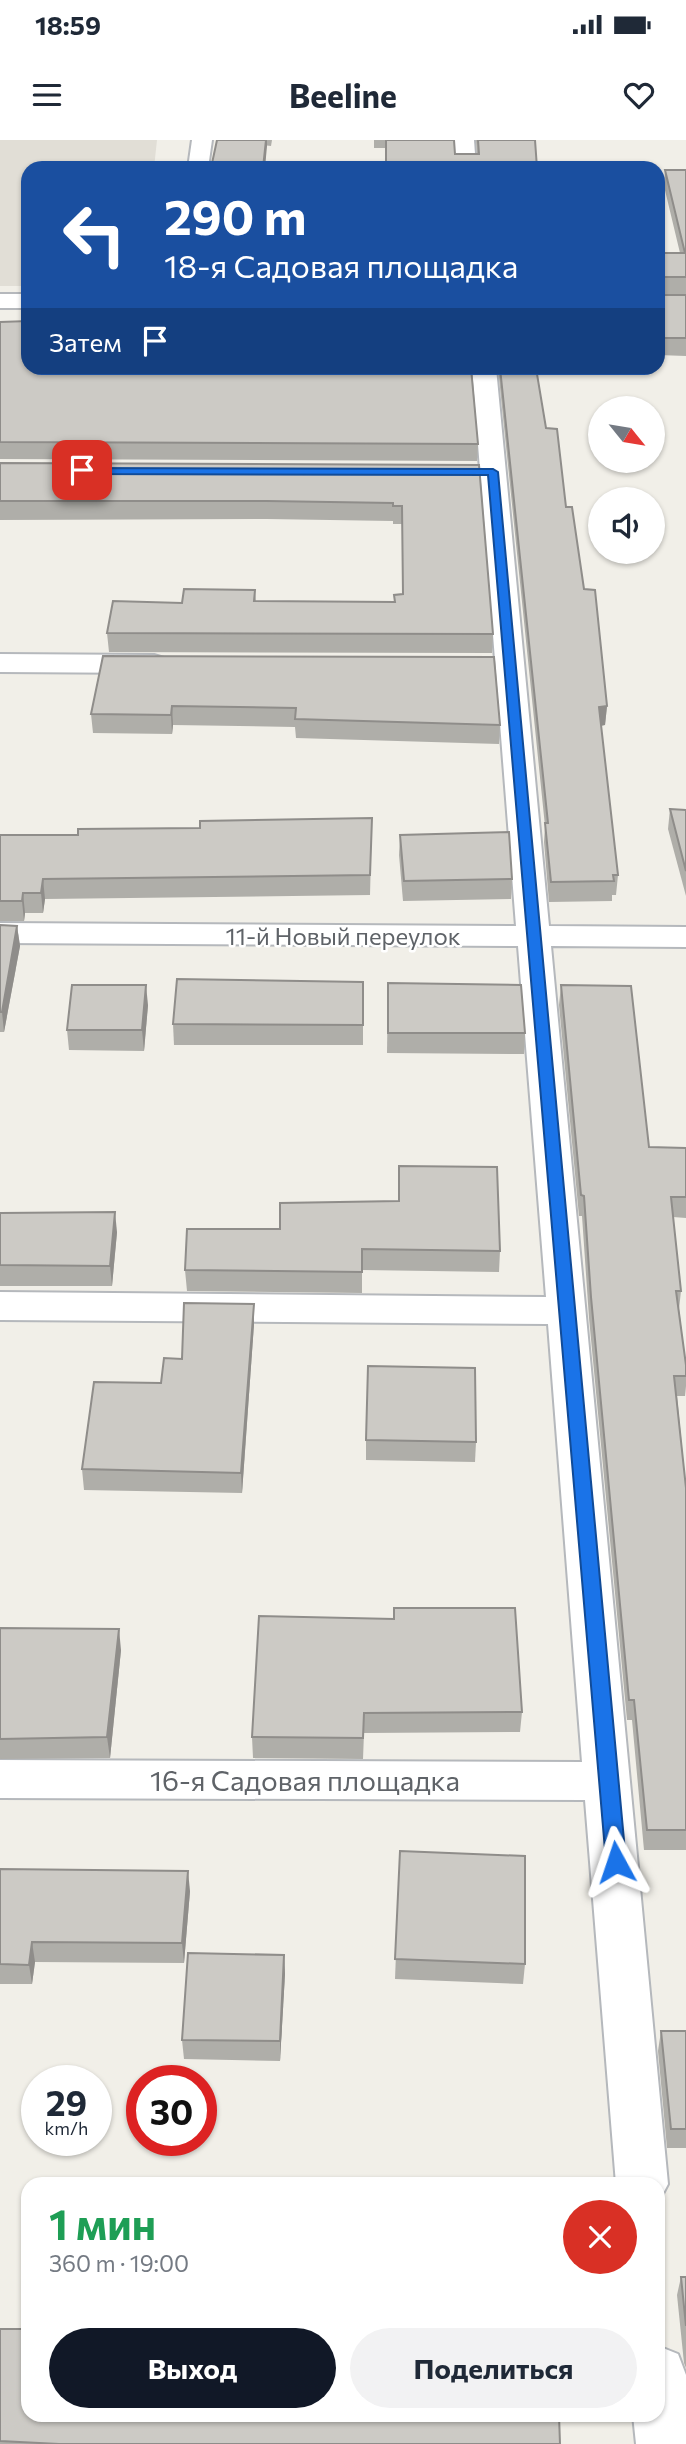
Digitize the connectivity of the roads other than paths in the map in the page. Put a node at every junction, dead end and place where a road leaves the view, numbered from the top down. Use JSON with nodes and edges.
{"nodes":[{"id":1,"x":202,"y":140,"type":"edge"},
{"id":2,"x":464,"y":140,"type":"edge"},
{"id":3,"x":199,"y":161,"type":"edge"},
{"id":4,"x":466,"y":161,"type":"edge"},
{"id":5,"x":0,"y":301,"type":"edge"},
{"id":6,"x":21,"y":301,"type":"edge"},
{"id":7,"x":484,"y":375,"type":"edge"},
{"id":8,"x":0,"y":663,"type":"edge"},
{"id":9,"x":179,"y":664,"type":"edge"},
{"id":10,"x":0,"y":933,"type":"edge"},
{"id":11,"x":533,"y":936,"type":"junction"},
{"id":12,"x":686,"y":936,"type":"edge"},
{"id":13,"x":0,"y":1306,"type":"edge"},
{"id":14,"x":566,"y":1311,"type":"junction"},
{"id":15,"x":0,"y":1779,"type":"edge"},
{"id":16,"x":609,"y":1781,"type":"junction"},
{"id":17,"x":641,"y":2177,"type":"edge"},
{"id":18,"x":662,"y":2422,"type":"edge"},
{"id":19,"x":664,"y":2444,"type":"edge"}],
"edges":[{"from":1,"to":3,"type":"street"},
{"from":2,"to":4,"type":"street"},
{"from":5,"to":6,"type":"street"},
{"from":7,"to":11,"type":"street"},
{"from":8,"to":9,"type":"street"},
{"from":10,"to":11,"type":"street","name":"11-й Новый переулок"},
{"from":11,"to":12,"type":"street","name":"11-й Новый переулок"},
{"from":11,"to":14,"type":"street"},
{"from":13,"to":14,"type":"street"},
{"from":14,"to":16,"type":"street"},
{"from":15,"to":16,"type":"street","name":"16-я Садовая площадка"},
{"from":16,"to":17,"type":"street"},
{"from":18,"to":19,"type":"street"}]}
